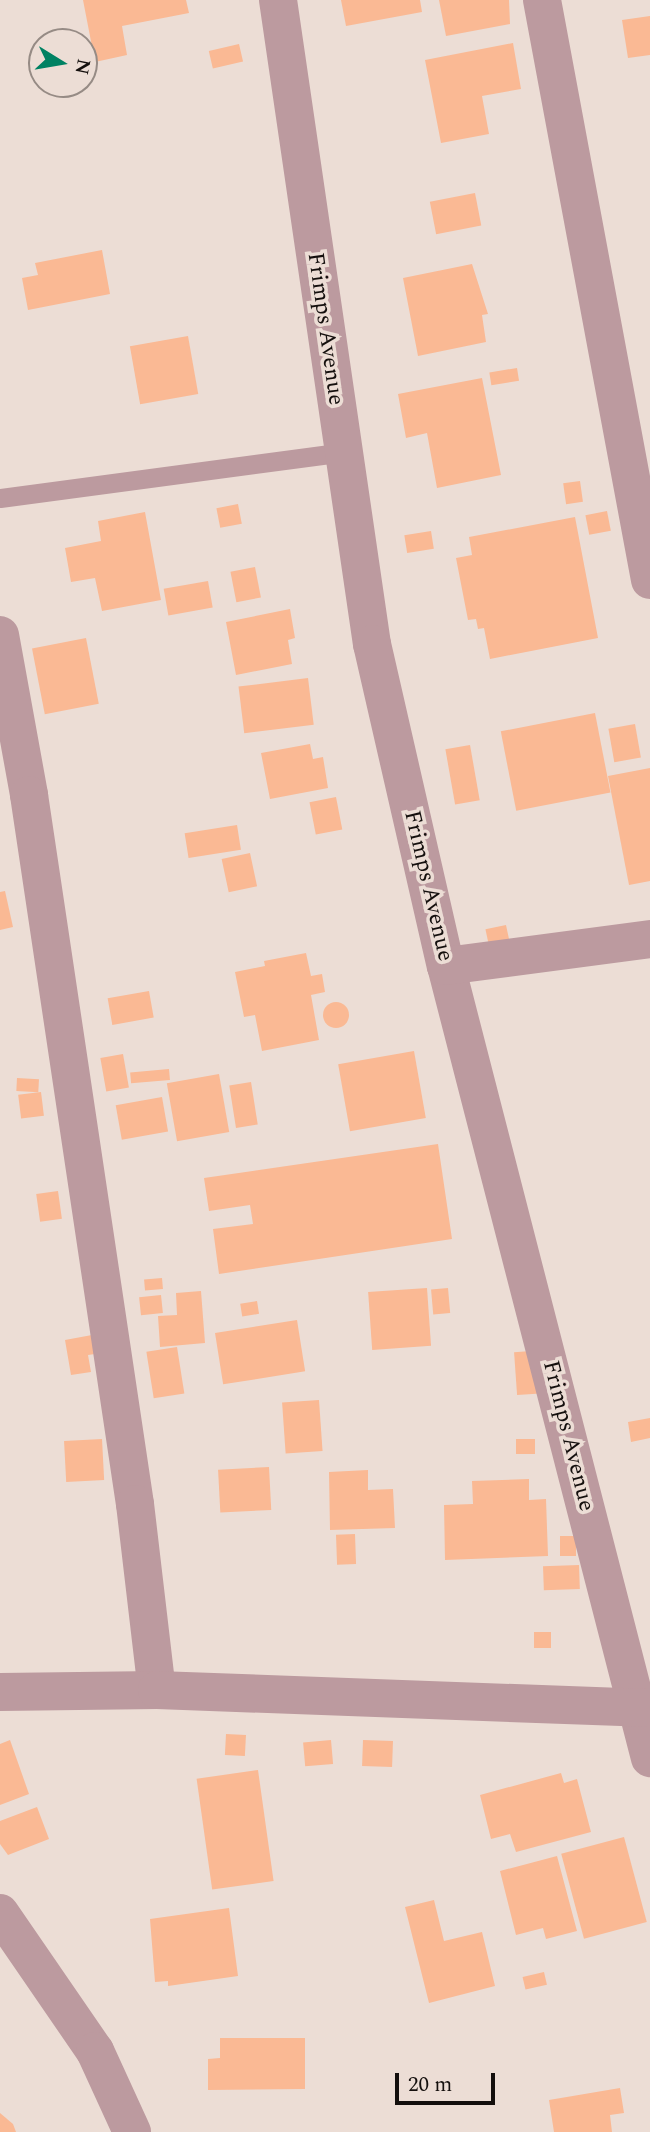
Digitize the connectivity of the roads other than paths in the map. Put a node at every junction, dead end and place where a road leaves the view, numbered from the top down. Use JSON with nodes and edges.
{"nodes":[{"id":1,"x":278,"y":0,"type":"edge"},
{"id":2,"x":542,"y":0,"type":"edge"},
{"id":3,"x":343,"y":452,"type":"junction"},
{"id":4,"x":0,"y":498,"type":"edge"},
{"id":5,"x":650,"y":580,"type":"edge"},
{"id":6,"x":0,"y":635,"type":"edge"},
{"id":7,"x":15,"y":795,"type":"edge"},
{"id":8,"x":650,"y":939,"type":"edge"},
{"id":9,"x":446,"y":966,"type":"junction"},
{"id":10,"x":157,"y":1690,"type":"junction"},
{"id":11,"x":0,"y":1692,"type":"edge"},
{"id":12,"x":644,"y":1709,"type":"edge"},
{"id":13,"x":650,"y":1758,"type":"edge"},
{"id":14,"x":0,"y":1913,"type":"edge"},
{"id":15,"x":132,"y":2132,"type":"edge"}],
"edges":[{"from":1,"to":3,"type":"street","name":"Frimps Avenue"},
{"from":2,"to":5,"type":"street"},
{"from":3,"to":4,"type":"lane"},
{"from":3,"to":9,"type":"street","name":"Frimps Avenue"},
{"from":6,"to":7,"type":"street"},
{"from":7,"to":10,"type":"street"},
{"from":8,"to":9,"type":"street"},
{"from":9,"to":12,"type":"street","name":"Frimps Avenue"},
{"from":10,"to":11,"type":"street"},
{"from":10,"to":12,"type":"street"},
{"from":12,"to":13,"type":"street","name":"Frimps Avenue"},
{"from":14,"to":15,"type":"street"}]}
